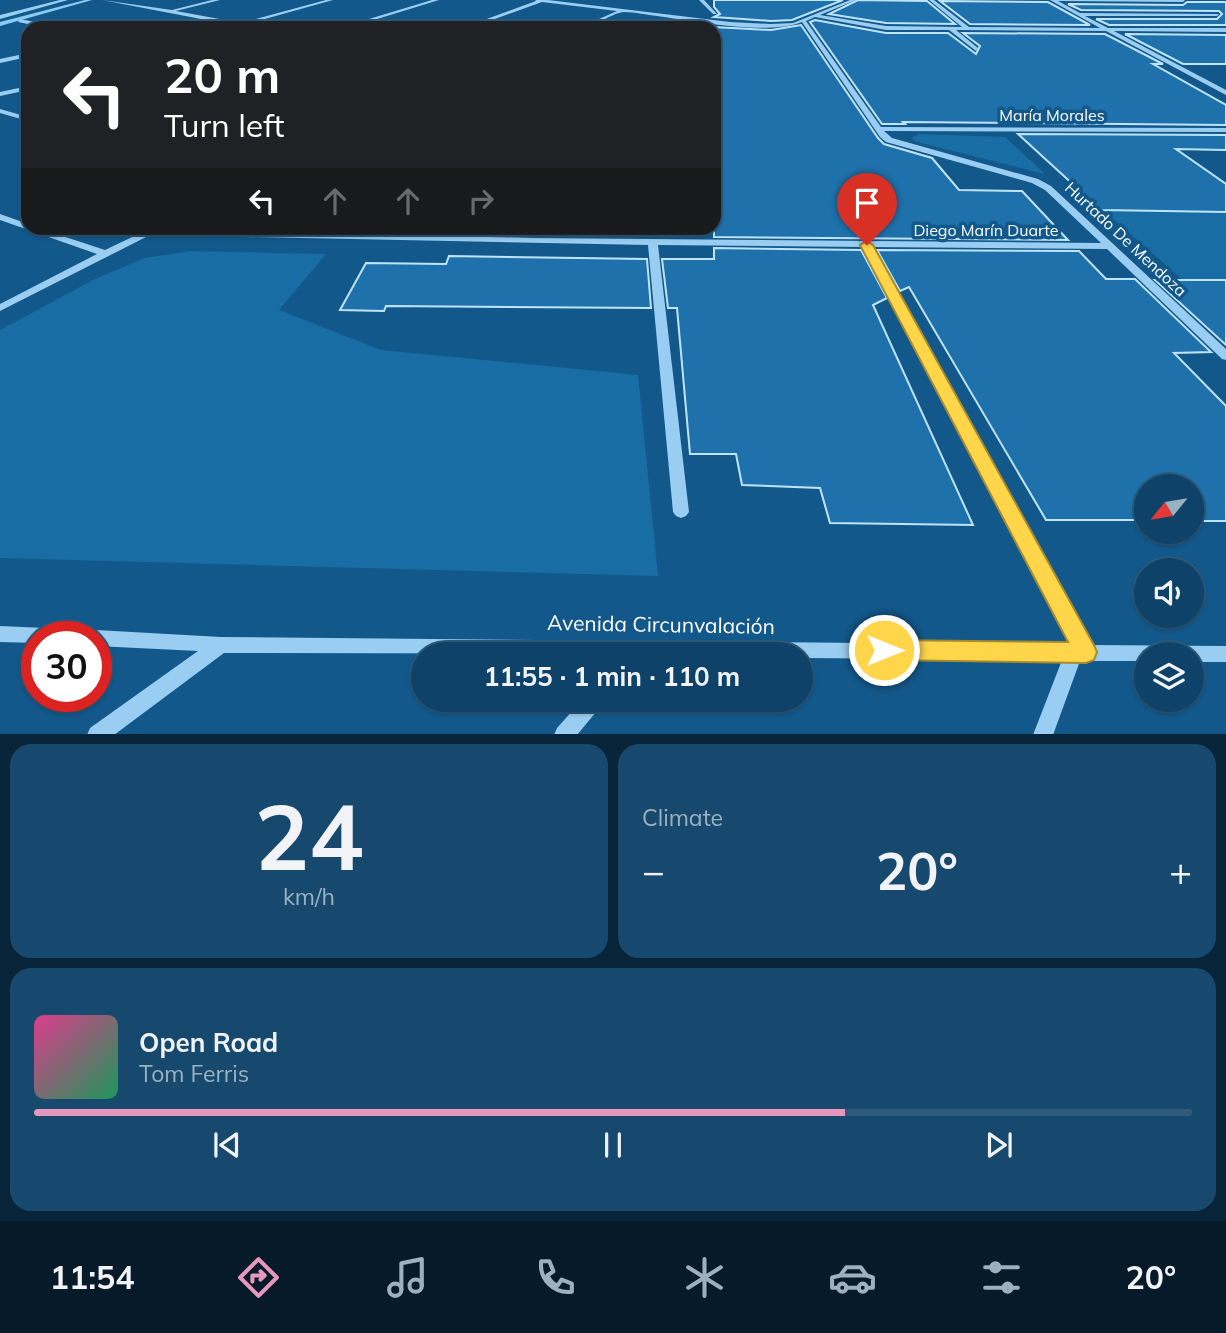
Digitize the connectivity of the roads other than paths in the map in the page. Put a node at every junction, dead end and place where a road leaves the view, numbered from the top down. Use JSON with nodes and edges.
{"nodes":[{"id":1,"x":53,"y":0,"type":"edge"},
{"id":2,"x":107,"y":0,"type":"edge"},
{"id":3,"x":218,"y":0,"type":"edge"},
{"id":4,"x":331,"y":0,"type":"edge"},
{"id":5,"x":436,"y":0,"type":"edge"},
{"id":6,"x":539,"y":0,"type":"edge"},
{"id":7,"x":701,"y":0,"type":"edge"},
{"id":8,"x":827,"y":0,"type":"edge"},
{"id":9,"x":854,"y":0,"type":"edge"},
{"id":10,"x":931,"y":0,"type":"edge"},
{"id":11,"x":1052,"y":0,"type":"edge"},
{"id":12,"x":1182,"y":0,"type":"edge"},
{"id":13,"x":64,"y":1,"type":"edge"},
{"id":14,"x":846,"y":3,"type":"junction"},
{"id":15,"x":169,"y":11,"type":"junction"},
{"id":16,"x":623,"y":11,"type":"junction"},
{"id":17,"x":715,"y":13,"type":"dead end"},
{"id":18,"x":1077,"y":14,"type":"junction"},
{"id":19,"x":1217,"y":15,"type":"junction"},
{"id":20,"x":815,"y":16,"type":"junction"},
{"id":21,"x":0,"y":17,"type":"edge"},
{"id":22,"x":209,"y":18,"type":"junction"},
{"id":23,"x":1226,"y":19,"type":"edge"},
{"id":24,"x":195,"y":21,"type":"edge"},
{"id":25,"x":224,"y":21,"type":"edge"},
{"id":26,"x":250,"y":21,"type":"edge"},
{"id":27,"x":366,"y":21,"type":"edge"},
{"id":28,"x":484,"y":21,"type":"edge"},
{"id":29,"x":599,"y":21,"type":"edge"},
{"id":30,"x":705,"y":21,"type":"edge"},
{"id":31,"x":804,"y":21,"type":"junction"},
{"id":32,"x":721,"y":23,"type":"edge"},
{"id":33,"x":730,"y":24,"type":"junction"},
{"id":34,"x":794,"y":24,"type":"joint"},
{"id":35,"x":721,"y":26,"type":"edge"},
{"id":36,"x":950,"y":28,"type":"junction"},
{"id":37,"x":967,"y":28,"type":"junction"},
{"id":38,"x":1105,"y":29,"type":"junction"},
{"id":39,"x":1226,"y":30,"type":"edge"},
{"id":40,"x":976,"y":48,"type":"dead end"},
{"id":41,"x":21,"y":56,"type":"edge"},
{"id":42,"x":0,"y":61,"type":"edge"},
{"id":43,"x":21,"y":90,"type":"edge"},
{"id":44,"x":1226,"y":93,"type":"edge"},
{"id":45,"x":0,"y":94,"type":"edge"},
{"id":46,"x":0,"y":111,"type":"edge"},
{"id":47,"x":21,"y":117,"type":"edge"},
{"id":48,"x":879,"y":129,"type":"junction"},
{"id":49,"x":1226,"y":130,"type":"edge"},
{"id":50,"x":0,"y":217,"type":"edge"},
{"id":51,"x":21,"y":224,"type":"edge"},
{"id":52,"x":52,"y":235,"type":"edge"},
{"id":53,"x":143,"y":235,"type":"edge"},
{"id":54,"x":312,"y":235,"type":"edge"},
{"id":55,"x":540,"y":235,"type":"edge"},
{"id":56,"x":535,"y":242,"type":"junction"},
{"id":57,"x":653,"y":243,"type":"junction"},
{"id":58,"x":867,"y":245,"type":"junction"},
{"id":59,"x":1111,"y":246,"type":"junction"},
{"id":60,"x":107,"y":254,"type":"junction"},
{"id":61,"x":0,"y":308,"type":"edge"},
{"id":62,"x":1226,"y":356,"type":"edge"},
{"id":63,"x":681,"y":512,"type":"dead end"},
{"id":64,"x":0,"y":634,"type":"edge"},
{"id":65,"x":21,"y":635,"type":"edge"},
{"id":66,"x":112,"y":639,"type":"edge"},
{"id":67,"x":221,"y":645,"type":"junction"},
{"id":68,"x":411,"y":648,"type":"edge"},
{"id":69,"x":813,"y":651,"type":"edge"},
{"id":70,"x":1080,"y":652,"type":"junction"},
{"id":71,"x":1226,"y":654,"type":"edge"},
{"id":72,"x":583,"y":712,"type":"edge"},
{"id":73,"x":97,"y":734,"type":"edge"},
{"id":74,"x":564,"y":734,"type":"edge"},
{"id":75,"x":1043,"y":734,"type":"edge"}],
"edges":[{"from":1,"to":13,"type":"street"},
{"from":2,"to":15,"type":"street"},
{"from":3,"to":15,"type":"street"},
{"from":4,"to":26,"type":"street"},
{"from":5,"to":27,"type":"street"},
{"from":6,"to":16,"type":"street"},
{"from":6,"to":28,"type":"street"},
{"from":7,"to":17,"type":"street"},
{"from":8,"to":14,"type":"street"},
{"from":9,"to":14,"type":"street"},
{"from":10,"to":37,"type":"street"},
{"from":11,"to":12,"type":"street"},
{"from":11,"to":18,"type":"street"},
{"from":12,"to":19,"type":"street"},
{"from":13,"to":21,"type":"street"},
{"from":14,"to":20,"type":"street"},
{"from":15,"to":22,"type":"street"},
{"from":16,"to":29,"type":"street"},
{"from":16,"to":30,"type":"street"},
{"from":18,"to":19,"type":"street"},
{"from":18,"to":38,"type":"street"},
{"from":19,"to":23,"type":"street"},
{"from":20,"to":31,"type":"street"},
{"from":20,"to":36,"type":"street"},
{"from":22,"to":24,"type":"street"},
{"from":22,"to":25,"type":"street"},
{"from":31,"to":34,"type":"street"},
{"from":31,"to":48,"type":"street","name":"Hurtado De Mendoza"},
{"from":32,"to":33,"type":"street"},
{"from":33,"to":34,"type":"street"},
{"from":33,"to":35,"type":"street"},
{"from":36,"to":37,"type":"street"},
{"from":36,"to":40,"type":"street"},
{"from":37,"to":38,"type":"street"},
{"from":38,"to":39,"type":"street"},
{"from":38,"to":44,"type":"street"},
{"from":41,"to":42,"type":"street"},
{"from":43,"to":45,"type":"street"},
{"from":46,"to":47,"type":"street"},
{"from":48,"to":49,"type":"street","name":"María Morales"},
{"from":48,"to":59,"type":"street","name":"Hurtado De Mendoza"},
{"from":50,"to":51,"type":"street"},
{"from":52,"to":60,"type":"street"},
{"from":53,"to":60,"type":"street"},
{"from":54,"to":56,"type":"street","name":"Diego Marín Duarte"},
{"from":55,"to":56,"type":"street"},
{"from":56,"to":57,"type":"street","name":"Diego Marín Duarte"},
{"from":57,"to":58,"type":"street","name":"Diego Marín Duarte"},
{"from":57,"to":63,"type":"street"},
{"from":58,"to":59,"type":"street","name":"Diego Marín Duarte"},
{"from":58,"to":70,"type":"street"},
{"from":59,"to":62,"type":"street","name":"Hurtado De Mendoza"},
{"from":60,"to":61,"type":"street"},
{"from":64,"to":65,"type":"street"},
{"from":66,"to":67,"type":"street","name":"Avenida Circunvalación"},
{"from":67,"to":68,"type":"street","name":"Avenida Circunvalación"},
{"from":67,"to":73,"type":"street"},
{"from":69,"to":70,"type":"street","name":"Avenida Circunvalación"},
{"from":70,"to":71,"type":"street","name":"Avenida Circunvalación"},
{"from":70,"to":75,"type":"street"},
{"from":72,"to":74,"type":"street"}]}
